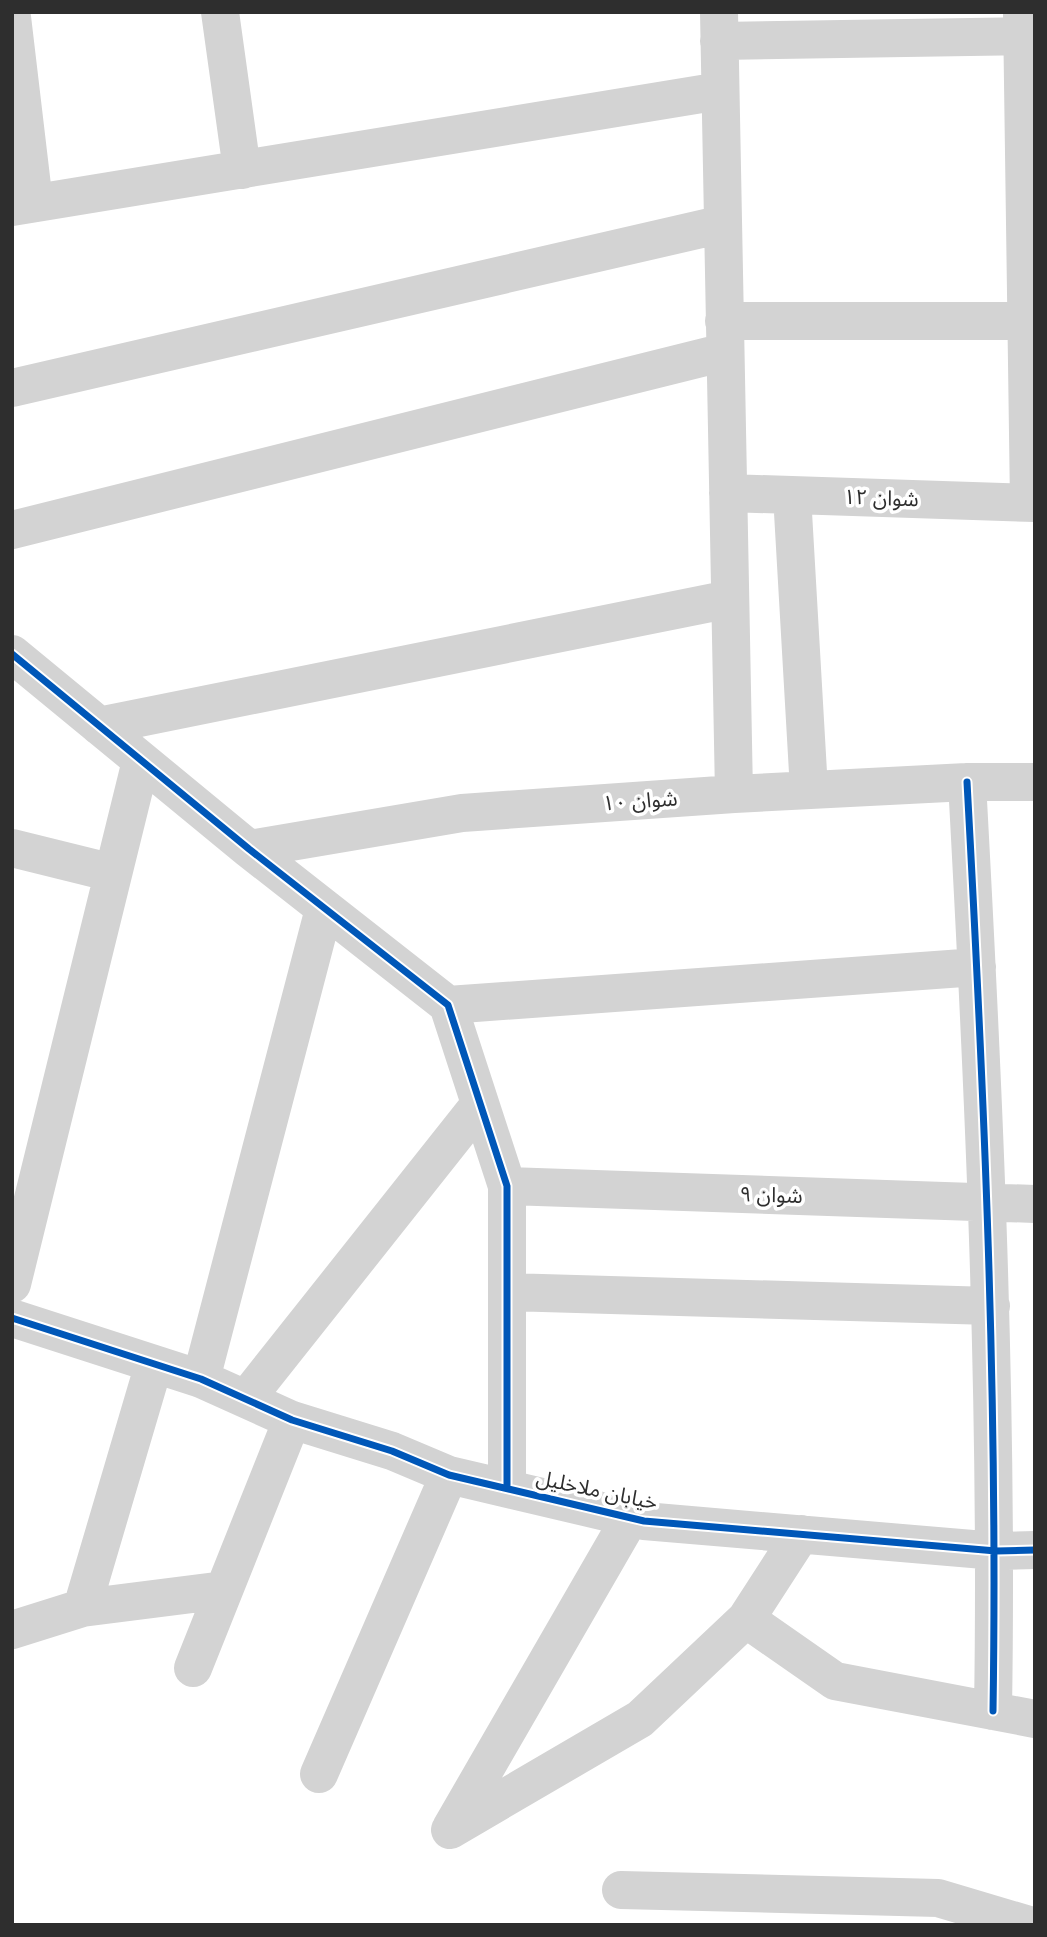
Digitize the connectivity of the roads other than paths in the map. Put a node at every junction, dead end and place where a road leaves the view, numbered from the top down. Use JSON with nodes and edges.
{"nodes":[{"id":1,"x":220,"y":12,"type":"edge"},
{"id":2,"x":12,"y":17,"type":"edge"},
{"id":3,"x":719,"y":27,"type":"edge"},
{"id":4,"x":1027,"y":29,"type":"edge"},
{"id":5,"x":720,"y":92,"type":"junction"},
{"id":6,"x":242,"y":170,"type":"junction"},
{"id":7,"x":23,"y":205,"type":"edge"},
{"id":8,"x":723,"y":224,"type":"junction"},
{"id":9,"x":1031,"y":321,"type":"edge"},
{"id":10,"x":725,"y":336,"type":"junction"},
{"id":11,"x":12,"y":388,"type":"edge"},
{"id":12,"x":728,"y":493,"type":"junction"},
{"id":13,"x":792,"y":495,"type":"junction"},
{"id":14,"x":1032,"y":503,"type":"edge"},
{"id":15,"x":12,"y":530,"type":"edge"},
{"id":16,"x":730,"y":599,"type":"junction"},
{"id":17,"x":12,"y":654,"type":"edge"},
{"id":18,"x":99,"y":726,"type":"junction"},
{"id":19,"x":141,"y":761,"type":"junction"},
{"id":20,"x":967,"y":782,"type":"junction"},
{"id":21,"x":1035,"y":782,"type":"edge"},
{"id":22,"x":809,"y":790,"type":"junction"},
{"id":23,"x":734,"y":794,"type":"junction"},
{"id":24,"x":12,"y":848,"type":"edge"},
{"id":25,"x":249,"y":849,"type":"junction"},
{"id":26,"x":113,"y":873,"type":"junction"},
{"id":27,"x":324,"y":909,"type":"junction"},
{"id":28,"x":977,"y":967,"type":"junction"},
{"id":29,"x":448,"y":1005,"type":"junction"},
{"id":30,"x":480,"y":1104,"type":"junction"},
{"id":31,"x":507,"y":1186,"type":"junction"},
{"id":32,"x":989,"y":1202,"type":"junction"},
{"id":33,"x":1035,"y":1204,"type":"edge"},
{"id":34,"x":12,"y":1284,"type":"edge"},
{"id":35,"x":507,"y":1292,"type":"junction"},
{"id":36,"x":991,"y":1306,"type":"junction"},
{"id":37,"x":12,"y":1318,"type":"edge"},
{"id":38,"x":153,"y":1364,"type":"junction"},
{"id":39,"x":201,"y":1379,"type":"junction"},
{"id":40,"x":246,"y":1399,"type":"junction"},
{"id":41,"x":292,"y":1420,"type":"junction"},
{"id":42,"x":449,"y":1475,"type":"junction"},
{"id":43,"x":507,"y":1488,"type":"junction"},
{"id":44,"x":630,"y":1518,"type":"junction"},
{"id":45,"x":801,"y":1534,"type":"junction"},
{"id":46,"x":1035,"y":1550,"type":"edge"},
{"id":47,"x":996,"y":1551,"type":"junction"},
{"id":48,"x":224,"y":1590,"type":"junction"},
{"id":49,"x":82,"y":1608,"type":"junction"},
{"id":50,"x":746,"y":1619,"type":"junction"},
{"id":51,"x":12,"y":1630,"type":"edge"},
{"id":52,"x":193,"y":1668,"type":"dead end"},
{"id":53,"x":993,"y":1711,"type":"junction"},
{"id":54,"x":1035,"y":1719,"type":"edge"},
{"id":55,"x":319,"y":1774,"type":"dead end"},
{"id":56,"x":621,"y":1890,"type":"dead end"},
{"id":57,"x":1029,"y":1925,"type":"edge"}],
"edges":[{"from":1,"to":6,"type":"street"},
{"from":2,"to":7,"type":"street"},
{"from":3,"to":4,"type":"street"},
{"from":3,"to":5,"type":"street"},
{"from":4,"to":9,"type":"street"},
{"from":5,"to":6,"type":"street"},
{"from":5,"to":8,"type":"street"},
{"from":6,"to":7,"type":"street"},
{"from":8,"to":10,"type":"street"},
{"from":8,"to":11,"type":"street"},
{"from":9,"to":10,"type":"street"},
{"from":9,"to":14,"type":"street"},
{"from":10,"to":12,"type":"street"},
{"from":10,"to":15,"type":"street"},
{"from":12,"to":13,"type":"street","name":"شوان ۱۲"},
{"from":12,"to":16,"type":"street"},
{"from":13,"to":14,"type":"street","name":"شوان ۱۲"},
{"from":13,"to":22,"type":"street"},
{"from":16,"to":18,"type":"street"},
{"from":16,"to":23,"type":"street"},
{"from":17,"to":18,"type":"street"},
{"from":18,"to":19,"type":"street"},
{"from":19,"to":25,"type":"street"},
{"from":19,"to":26,"type":"street"},
{"from":20,"to":21,"type":"street","name":"شوان ۱۰"},
{"from":20,"to":22,"type":"street","name":"شوان ۱۰"},
{"from":20,"to":28,"type":"street"},
{"from":22,"to":23,"type":"street","name":"شوان ۱۰"},
{"from":23,"to":25,"type":"street","name":"شوان ۱۰"},
{"from":24,"to":26,"type":"street"},
{"from":25,"to":27,"type":"street"},
{"from":26,"to":34,"type":"street"},
{"from":27,"to":29,"type":"street"},
{"from":27,"to":39,"type":"street"},
{"from":28,"to":29,"type":"street"},
{"from":28,"to":32,"type":"street"},
{"from":29,"to":30,"type":"street"},
{"from":30,"to":31,"type":"street"},
{"from":30,"to":40,"type":"street"},
{"from":31,"to":32,"type":"street","name":"شوان ۹"},
{"from":31,"to":35,"type":"street"},
{"from":32,"to":33,"type":"street","name":"شوان ۹"},
{"from":32,"to":36,"type":"street"},
{"from":35,"to":36,"type":"street"},
{"from":35,"to":43,"type":"street"},
{"from":36,"to":47,"type":"street"},
{"from":37,"to":38,"type":"street","name":"خیابان ملاخلیل"},
{"from":38,"to":39,"type":"street","name":"خیابان ملاخلیل"},
{"from":38,"to":49,"type":"street"},
{"from":39,"to":40,"type":"street","name":"خیابان ملاخلیل"},
{"from":40,"to":41,"type":"street","name":"خیابان ملاخلیل"},
{"from":41,"to":42,"type":"street","name":"خیابان ملاخلیل"},
{"from":41,"to":48,"type":"street"},
{"from":42,"to":43,"type":"street","name":"خیابان ملاخلیل"},
{"from":42,"to":55,"type":"street"},
{"from":43,"to":44,"type":"street","name":"خیابان ملاخلیل"},
{"from":44,"to":45,"type":"street","name":"خیابان ملاخلیل"},
{"from":44,"to":50,"type":"street"},
{"from":45,"to":47,"type":"street","name":"خیابان ملاخلیل"},
{"from":45,"to":50,"type":"street"},
{"from":46,"to":47,"type":"street","name":"خیابان ملاخلیل"},
{"from":47,"to":53,"type":"street"},
{"from":48,"to":49,"type":"street"},
{"from":48,"to":52,"type":"street"},
{"from":49,"to":51,"type":"street"},
{"from":50,"to":53,"type":"street"},
{"from":53,"to":54,"type":"street"},
{"from":56,"to":57,"type":"street"}]}
